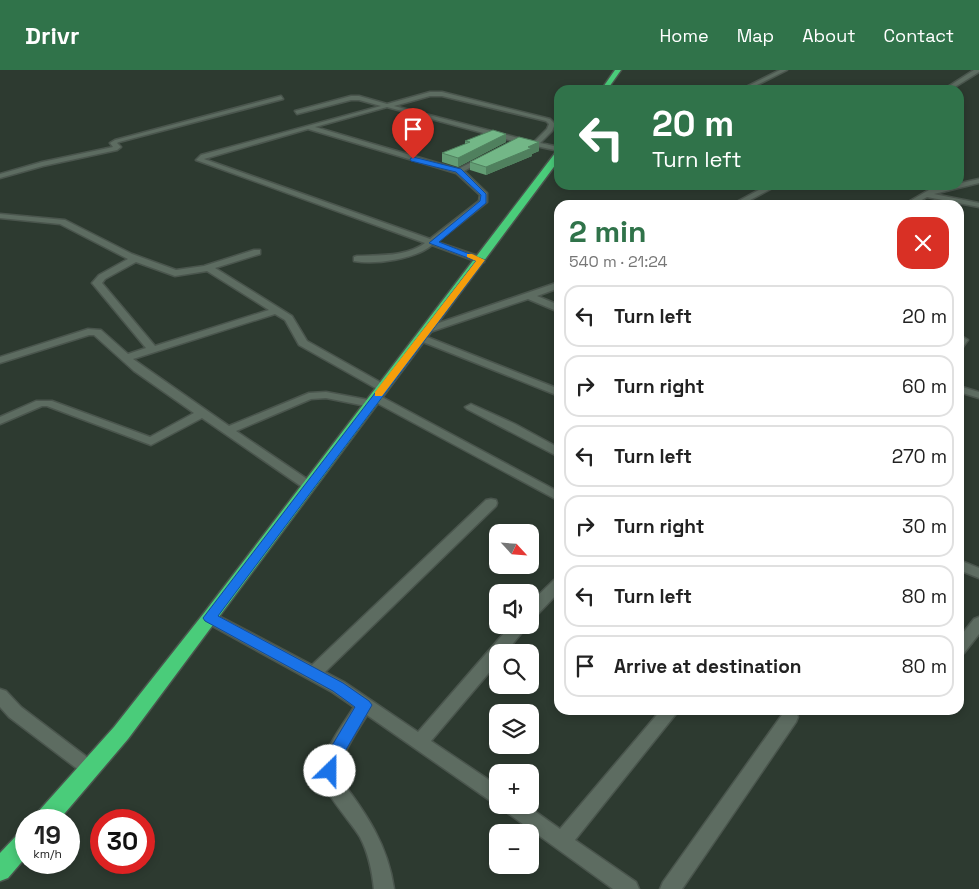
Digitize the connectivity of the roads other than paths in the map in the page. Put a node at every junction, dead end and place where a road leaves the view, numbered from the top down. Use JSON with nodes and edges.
{"nodes":[{"id":1,"x":618,"y":70,"type":"edge"},
{"id":2,"x":784,"y":70,"type":"edge"},
{"id":3,"x":978,"y":70,"type":"edge"},
{"id":4,"x":608,"y":85,"type":"edge"},
{"id":5,"x":753,"y":85,"type":"edge"},
{"id":6,"x":954,"y":85,"type":"edge"},
{"id":7,"x":281,"y":98,"type":"dead end"},
{"id":8,"x":385,"y":106,"type":"junction"},
{"id":9,"x":297,"y":112,"type":"dead end"},
{"id":10,"x":308,"y":127,"type":"junction"},
{"id":11,"x":518,"y":141,"type":"junction"},
{"id":12,"x":536,"y":144,"type":"junction"},
{"id":13,"x":510,"y":145,"type":"edge"},
{"id":14,"x":554,"y":148,"type":"edge"},
{"id":15,"x":492,"y":154,"type":"edge"},
{"id":16,"x":554,"y":161,"type":"edge"},
{"id":17,"x":458,"y":171,"type":"junction"},
{"id":18,"x":0,"y":176,"type":"edge"},
{"id":19,"x":979,"y":181,"type":"edge"},
{"id":20,"x":964,"y":184,"type":"edge"},
{"id":21,"x":764,"y":190,"type":"edge"},
{"id":22,"x":940,"y":190,"type":"edge"},
{"id":23,"x":926,"y":195,"type":"junction"},
{"id":24,"x":745,"y":200,"type":"edge"},
{"id":25,"x":917,"y":200,"type":"edge"},
{"id":26,"x":952,"y":200,"type":"edge"},
{"id":27,"x":964,"y":202,"type":"edge"},
{"id":28,"x":979,"y":205,"type":"edge"},
{"id":29,"x":0,"y":216,"type":"edge"},
{"id":30,"x":433,"y":243,"type":"junction"},
{"id":31,"x":257,"y":252,"type":"dead end"},
{"id":32,"x":136,"y":258,"type":"junction"},
{"id":33,"x":357,"y":259,"type":"dead end"},
{"id":34,"x":481,"y":260,"type":"junction"},
{"id":35,"x":207,"y":268,"type":"junction"},
{"id":36,"x":554,"y":287,"type":"edge"},
{"id":37,"x":528,"y":296,"type":"junction"},
{"id":38,"x":554,"y":307,"type":"edge"},
{"id":39,"x":277,"y":310,"type":"junction"},
{"id":40,"x":425,"y":334,"type":"junction"},
{"id":41,"x":153,"y":350,"type":"junction"},
{"id":42,"x":127,"y":358,"type":"junction"},
{"id":43,"x":0,"y":360,"type":"edge"},
{"id":44,"x":964,"y":390,"type":"edge"},
{"id":45,"x":554,"y":391,"type":"edge"},
{"id":46,"x":979,"y":395,"type":"edge"},
{"id":47,"x":376,"y":396,"type":"junction"},
{"id":48,"x":471,"y":407,"type":"dead end"},
{"id":49,"x":202,"y":413,"type":"junction"},
{"id":50,"x":0,"y":421,"type":"edge"},
{"id":51,"x":228,"y":430,"type":"junction"},
{"id":52,"x":554,"y":450,"type":"edge"},
{"id":53,"x":308,"y":486,"type":"junction"},
{"id":54,"x":554,"y":494,"type":"edge"},
{"id":55,"x":491,"y":503,"type":"dead end"},
{"id":56,"x":964,"y":567,"type":"edge"},
{"id":57,"x":979,"y":573,"type":"edge"},
{"id":58,"x":554,"y":588,"type":"edge"},
{"id":59,"x":539,"y":602,"type":"edge"},
{"id":60,"x":210,"y":618,"type":"junction"},
{"id":61,"x":979,"y":623,"type":"edge"},
{"id":62,"x":512,"y":634,"type":"edge"},
{"id":63,"x":964,"y":642,"type":"edge"},
{"id":64,"x":313,"y":674,"type":"junction"},
{"id":65,"x":0,"y":696,"type":"edge"},
{"id":66,"x":364,"y":705,"type":"junction"},
{"id":67,"x":667,"y":715,"type":"edge"},
{"id":68,"x":790,"y":716,"type":"dead end"},
{"id":69,"x":420,"y":742,"type":"junction"},
{"id":70,"x":90,"y":769,"type":"junction"},
{"id":71,"x":489,"y":790,"type":"edge"},
{"id":72,"x":55,"y":809,"type":"edge"},
{"id":73,"x":524,"y":814,"type":"edge"},
{"id":74,"x":562,"y":841,"type":"junction"},
{"id":75,"x":15,"y":853,"type":"edge"},
{"id":76,"x":0,"y":870,"type":"edge"},
{"id":77,"x":384,"y":889,"type":"edge"},
{"id":78,"x":630,"y":889,"type":"edge"},
{"id":79,"x":670,"y":889,"type":"edge"}],
"edges":[{"from":1,"to":4,"type":"highway"},
{"from":2,"to":5,"type":"street"},
{"from":3,"to":6,"type":"street"},
{"from":7,"to":18,"type":"street"},
{"from":8,"to":9,"type":"street"},
{"from":8,"to":10,"type":"street"},
{"from":8,"to":11,"type":"street"},
{"from":8,"to":12,"type":"street"},
{"from":10,"to":17,"type":"street"},
{"from":10,"to":30,"type":"street"},
{"from":11,"to":12,"type":"street"},
{"from":11,"to":13,"type":"street"},
{"from":12,"to":14,"type":"street"},
{"from":15,"to":17,"type":"street"},
{"from":16,"to":34,"type":"highway"},
{"from":17,"to":30,"type":"street"},
{"from":19,"to":20,"type":"street"},
{"from":21,"to":24,"type":"street"},
{"from":22,"to":23,"type":"street"},
{"from":23,"to":25,"type":"street"},
{"from":23,"to":26,"type":"street"},
{"from":27,"to":28,"type":"street"},
{"from":29,"to":32,"type":"street"},
{"from":30,"to":33,"type":"street"},
{"from":30,"to":34,"type":"street"},
{"from":31,"to":35,"type":"street"},
{"from":32,"to":35,"type":"street"},
{"from":32,"to":41,"type":"street"},
{"from":34,"to":40,"type":"highway"},
{"from":35,"to":39,"type":"street"},
{"from":36,"to":37,"type":"street"},
{"from":37,"to":38,"type":"street"},
{"from":37,"to":40,"type":"street"},
{"from":39,"to":41,"type":"street"},
{"from":39,"to":47,"type":"street"},
{"from":40,"to":45,"type":"street"},
{"from":40,"to":47,"type":"highway"},
{"from":41,"to":42,"type":"street"},
{"from":42,"to":43,"type":"street"},
{"from":42,"to":49,"type":"street"},
{"from":44,"to":46,"type":"street"},
{"from":47,"to":51,"type":"street"},
{"from":47,"to":53,"type":"highway"},
{"from":47,"to":54,"type":"street"},
{"from":48,"to":52,"type":"street"},
{"from":49,"to":50,"type":"street"},
{"from":49,"to":51,"type":"street"},
{"from":51,"to":53,"type":"street"},
{"from":53,"to":60,"type":"highway"},
{"from":55,"to":64,"type":"street"},
{"from":56,"to":57,"type":"street"},
{"from":58,"to":59,"type":"street"},
{"from":60,"to":64,"type":"street"},
{"from":60,"to":70,"type":"highway"},
{"from":61,"to":63,"type":"street"},
{"from":62,"to":69,"type":"street"},
{"from":64,"to":66,"type":"street"},
{"from":65,"to":70,"type":"street"},
{"from":66,"to":69,"type":"street"},
{"from":66,"to":77,"type":"street"},
{"from":67,"to":74,"type":"street"},
{"from":68,"to":79,"type":"street"},
{"from":69,"to":71,"type":"street"},
{"from":70,"to":72,"type":"highway"},
{"from":73,"to":74,"type":"street"},
{"from":74,"to":78,"type":"street"},
{"from":75,"to":76,"type":"highway"}]}
